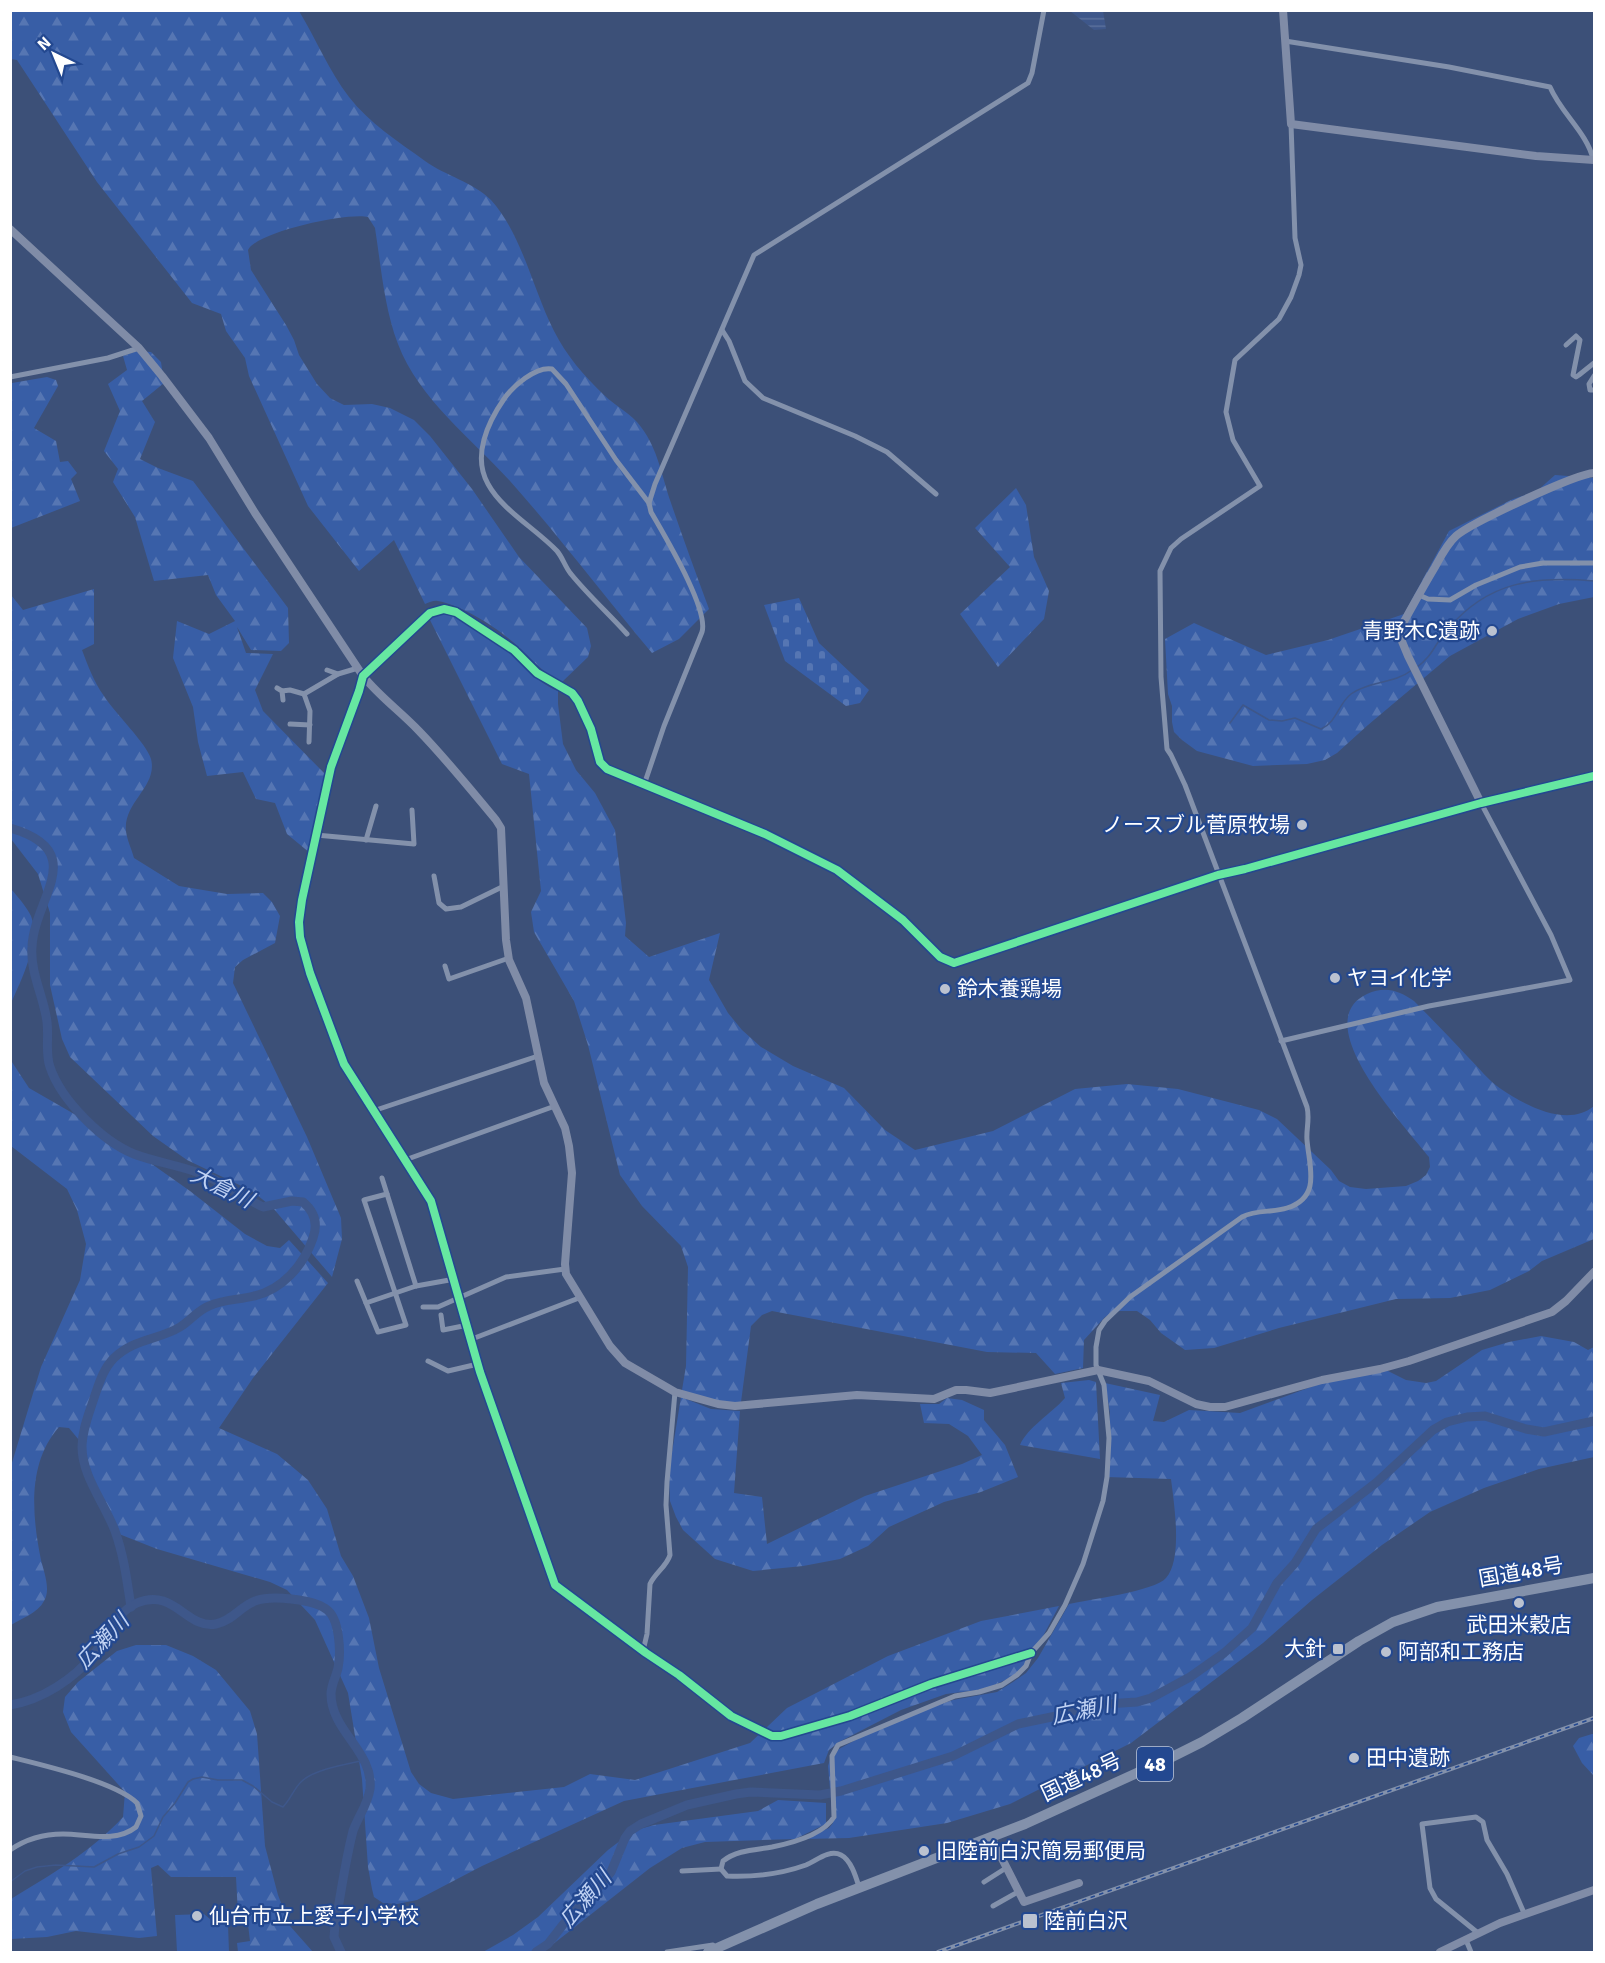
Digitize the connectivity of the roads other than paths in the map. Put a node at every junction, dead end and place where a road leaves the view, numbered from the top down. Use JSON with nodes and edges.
{"nodes":[{"id":1,"x":1044,"y":10,"type":"edge"},
{"id":2,"x":1283,"y":10,"type":"edge"},
{"id":3,"x":1285,"y":41,"type":"junction"},
{"id":4,"x":1292,"y":124,"type":"junction"},
{"id":5,"x":1594,"y":160,"type":"edge"},
{"id":6,"x":10,"y":229,"type":"edge"},
{"id":7,"x":722,"y":330,"type":"junction"},
{"id":8,"x":1566,"y":345,"type":"dead end"},
{"id":9,"x":139,"y":348,"type":"junction"},
{"id":10,"x":1594,"y":363,"type":"edge"},
{"id":11,"x":1594,"y":376,"type":"edge"},
{"id":12,"x":10,"y":377,"type":"edge"},
{"id":13,"x":1594,"y":390,"type":"edge"},
{"id":14,"x":1594,"y":473,"type":"edge"},
{"id":15,"x":936,"y":494,"type":"dead end"},
{"id":16,"x":649,"y":503,"type":"junction"},
{"id":17,"x":1594,"y":563,"type":"edge"},
{"id":18,"x":1419,"y":595,"type":"junction"},
{"id":19,"x":627,"y":634,"type":"dead end"},
{"id":20,"x":327,"y":670,"type":"dead end"},
{"id":21,"x":360,"y":672,"type":"junction"},
{"id":22,"x":338,"y":674,"type":"junction"},
{"id":23,"x":304,"y":694,"type":"junction"},
{"id":24,"x":283,"y":700,"type":"dead end"},
{"id":25,"x":290,"y":724,"type":"dead end"},
{"id":26,"x":310,"y":725,"type":"junction"},
{"id":27,"x":309,"y":742,"type":"dead end"},
{"id":28,"x":1594,"y":776,"type":"edge"},
{"id":29,"x":644,"y":785,"type":"junction"},
{"id":30,"x":1481,"y":803,"type":"junction"},
{"id":31,"x":376,"y":806,"type":"dead end"},
{"id":32,"x":412,"y":810,"type":"dead end"},
{"id":33,"x":316,"y":835,"type":"junction"},
{"id":34,"x":366,"y":840,"type":"junction"},
{"id":35,"x":1218,"y":875,"type":"junction"},
{"id":36,"x":434,"y":876,"type":"dead end"},
{"id":37,"x":504,"y":886,"type":"junction"},
{"id":38,"x":509,"y":958,"type":"junction"},
{"id":39,"x":445,"y":966,"type":"dead end"},
{"id":40,"x":1281,"y":1041,"type":"junction"},
{"id":41,"x":538,"y":1056,"type":"junction"},
{"id":42,"x":555,"y":1106,"type":"junction"},
{"id":43,"x":373,"y":1111,"type":"junction"},
{"id":44,"x":405,"y":1160,"type":"junction"},
{"id":45,"x":382,"y":1178,"type":"dead end"},
{"id":46,"x":387,"y":1194,"type":"junction"},
{"id":47,"x":565,"y":1269,"type":"junction"},
{"id":48,"x":1594,"y":1272,"type":"edge"},
{"id":49,"x":454,"y":1279,"type":"junction"},
{"id":50,"x":357,"y":1281,"type":"dead end"},
{"id":51,"x":417,"y":1286,"type":"junction"},
{"id":52,"x":396,"y":1293,"type":"junction"},
{"id":53,"x":459,"y":1297,"type":"junction"},
{"id":54,"x":579,"y":1298,"type":"junction"},
{"id":55,"x":366,"y":1303,"type":"junction"},
{"id":56,"x":423,"y":1307,"type":"dead end"},
{"id":57,"x":441,"y":1315,"type":"dead end"},
{"id":58,"x":468,"y":1325,"type":"junction"},
{"id":59,"x":472,"y":1339,"type":"junction"},
{"id":60,"x":428,"y":1361,"type":"dead end"},
{"id":61,"x":478,"y":1364,"type":"junction"},
{"id":62,"x":1098,"y":1370,"type":"junction"},
{"id":63,"x":675,"y":1392,"type":"junction"},
{"id":64,"x":1594,"y":1578,"type":"edge"},
{"id":65,"x":643,"y":1651,"type":"junction"},
{"id":66,"x":1031,"y":1653,"type":"junction"},
{"id":67,"x":10,"y":1757,"type":"edge"},
{"id":68,"x":991,"y":1837,"type":"junction"},
{"id":69,"x":10,"y":1850,"type":"edge"},
{"id":70,"x":721,"y":1869,"type":"junction"},
{"id":71,"x":1006,"y":1869,"type":"junction"},
{"id":72,"x":682,"y":1871,"type":"dead end"},
{"id":73,"x":984,"y":1882,"type":"dead end"},
{"id":74,"x":1079,"y":1883,"type":"dead end"},
{"id":75,"x":859,"y":1887,"type":"junction"},
{"id":76,"x":1594,"y":1890,"type":"edge"},
{"id":77,"x":1018,"y":1892,"type":"junction"},
{"id":78,"x":993,"y":1906,"type":"dead end"},
{"id":79,"x":1524,"y":1913,"type":"junction"},
{"id":80,"x":1478,"y":1934,"type":"junction"},
{"id":81,"x":1466,"y":1940,"type":"junction"},
{"id":82,"x":732,"y":1948,"type":"edge"},
{"id":83,"x":711,"y":1951,"type":"edge"},
{"id":84,"x":666,"y":1953,"type":"edge"},
{"id":85,"x":1440,"y":1953,"type":"edge"},
{"id":86,"x":1471,"y":1953,"type":"edge"}],
"edges":[{"from":1,"to":7,"type":"street"},
{"from":2,"to":3,"type":"street"},
{"from":3,"to":4,"type":"street"},
{"from":3,"to":5,"type":"street"},
{"from":4,"to":5,"type":"street"},
{"from":4,"to":35,"type":"street"},
{"from":6,"to":9,"type":"street"},
{"from":7,"to":15,"type":"street"},
{"from":7,"to":16,"type":"street"},
{"from":8,"to":10,"type":"street"},
{"from":9,"to":12,"type":"street"},
{"from":9,"to":21,"type":"street"},
{"from":11,"to":13,"type":"street"},
{"from":14,"to":18,"type":"street"},
{"from":16,"to":19,"type":"street"},
{"from":16,"to":29,"type":"street"},
{"from":17,"to":18,"type":"street"},
{"from":18,"to":30,"type":"street"},
{"from":20,"to":22,"type":"street"},
{"from":21,"to":22,"type":"street"},
{"from":21,"to":29,"type":"street"},
{"from":21,"to":33,"type":"street"},
{"from":21,"to":37,"type":"street"},
{"from":22,"to":23,"type":"street"},
{"from":23,"to":24,"type":"street"},
{"from":23,"to":26,"type":"street"},
{"from":25,"to":26,"type":"street"},
{"from":26,"to":27,"type":"street"},
{"from":28,"to":30,"type":"street"},
{"from":29,"to":35,"type":"street"},
{"from":30,"to":35,"type":"street"},
{"from":30,"to":40,"type":"street"},
{"from":31,"to":34,"type":"street"},
{"from":32,"to":34,"type":"street"},
{"from":33,"to":34,"type":"street"},
{"from":33,"to":43,"type":"street"},
{"from":35,"to":40,"type":"street"},
{"from":36,"to":37,"type":"street"},
{"from":37,"to":38,"type":"street"},
{"from":38,"to":39,"type":"street"},
{"from":38,"to":41,"type":"street"},
{"from":40,"to":62,"type":"street"},
{"from":41,"to":42,"type":"street"},
{"from":41,"to":43,"type":"street"},
{"from":42,"to":44,"type":"street"},
{"from":42,"to":47,"type":"street"},
{"from":43,"to":44,"type":"street"},
{"from":44,"to":49,"type":"street"},
{"from":45,"to":46,"type":"street"},
{"from":46,"to":51,"type":"street"},
{"from":46,"to":52,"type":"street"},
{"from":47,"to":53,"type":"street"},
{"from":47,"to":54,"type":"street"},
{"from":48,"to":62,"type":"street"},
{"from":49,"to":51,"type":"street"},
{"from":49,"to":53,"type":"street"},
{"from":50,"to":55,"type":"street"},
{"from":51,"to":52,"type":"street"},
{"from":52,"to":55,"type":"street"},
{"from":52,"to":55,"type":"street"},
{"from":53,"to":56,"type":"street"},
{"from":53,"to":58,"type":"street"},
{"from":54,"to":59,"type":"street"},
{"from":54,"to":63,"type":"street"},
{"from":57,"to":58,"type":"street"},
{"from":58,"to":59,"type":"street"},
{"from":59,"to":61,"type":"street"},
{"from":60,"to":61,"type":"street"},
{"from":61,"to":65,"type":"street"},
{"from":62,"to":63,"type":"street"},
{"from":62,"to":66,"type":"street"},
{"from":63,"to":65,"type":"street"},
{"from":64,"to":68,"type":"highway","name":"国道48号","number":"48"},
{"from":65,"to":66,"type":"street"},
{"from":66,"to":70,"type":"street"},
{"from":67,"to":69,"type":"street"},
{"from":68,"to":71,"type":"street"},
{"from":68,"to":75,"type":"highway","name":"国道48号","number":"48"},
{"from":70,"to":72,"type":"street"},
{"from":70,"to":75,"type":"street"},
{"from":71,"to":73,"type":"street"},
{"from":71,"to":77,"type":"street"},
{"from":74,"to":77,"type":"street"},
{"from":75,"to":82,"type":"highway","name":"国道48号","number":"48"},
{"from":76,"to":79,"type":"street"},
{"from":77,"to":78,"type":"street"},
{"from":79,"to":80,"type":"street"},
{"from":79,"to":80,"type":"street"},
{"from":80,"to":81,"type":"street"},
{"from":81,"to":85,"type":"street"},
{"from":81,"to":86,"type":"street"},
{"from":82,"to":83,"type":"highway","name":"国道48号","number":"48"},
{"from":83,"to":84,"type":"street"}]}
